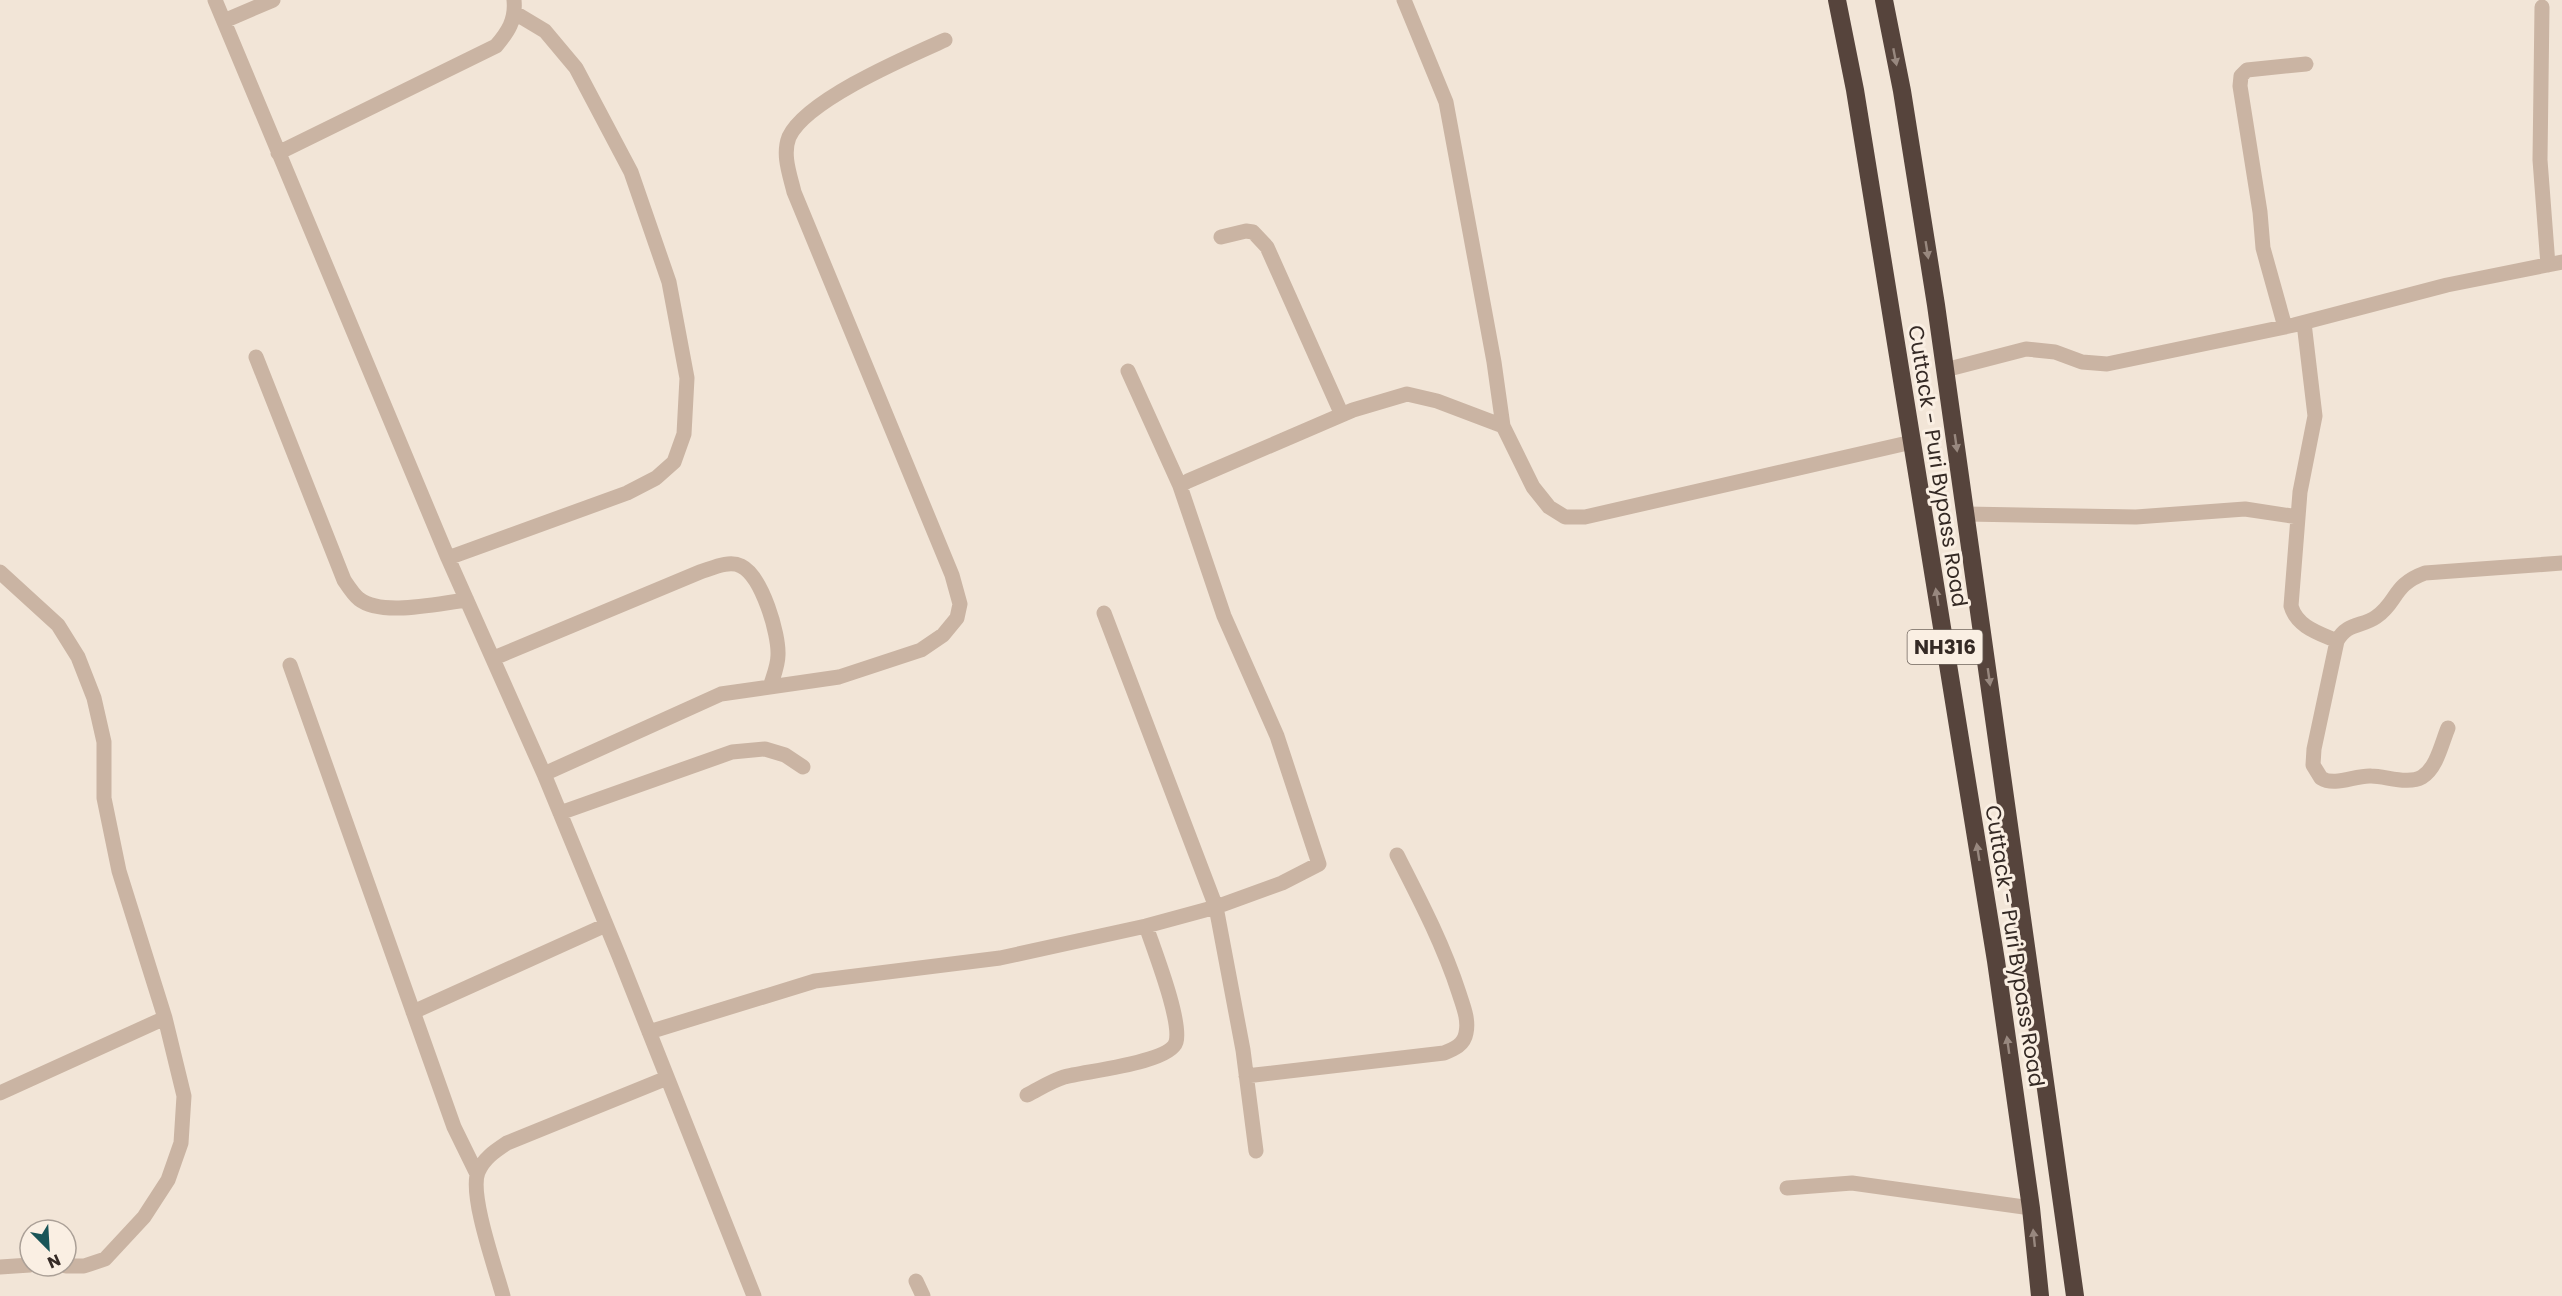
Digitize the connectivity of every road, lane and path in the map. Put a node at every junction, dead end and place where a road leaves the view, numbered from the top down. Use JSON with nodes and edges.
{"nodes":[{"id":1,"x":215,"y":0,"type":"edge"},
{"id":2,"x":273,"y":0,"type":"edge"},
{"id":3,"x":1404,"y":0,"type":"edge"},
{"id":4,"x":1837,"y":0,"type":"edge"},
{"id":5,"x":1884,"y":0,"type":"edge"},
{"id":6,"x":515,"y":6,"type":"edge"},
{"id":7,"x":2542,"y":7,"type":"dead end"},
{"id":8,"x":224,"y":21,"type":"junction"},
{"id":9,"x":945,"y":40,"type":"dead end"},
{"id":10,"x":2306,"y":64,"type":"dead end"},
{"id":11,"x":278,"y":153,"type":"junction"},
{"id":12,"x":1221,"y":237,"type":"dead end"},
{"id":13,"x":2555,"y":263,"type":"edge"},
{"id":14,"x":2304,"y":323,"type":"junction"},
{"id":15,"x":2285,"y":327,"type":"junction"},
{"id":16,"x":256,"y":357,"type":"dead end"},
{"id":17,"x":1945,"y":370,"type":"junction"},
{"id":18,"x":1128,"y":372,"type":"dead end"},
{"id":19,"x":1342,"y":415,"type":"junction"},
{"id":20,"x":1503,"y":426,"type":"junction"},
{"id":21,"x":1912,"y":442,"type":"junction"},
{"id":22,"x":1180,"y":486,"type":"junction"},
{"id":23,"x":1966,"y":514,"type":"junction"},
{"id":24,"x":2298,"y":518,"type":"junction"},
{"id":25,"x":448,"y":558,"type":"junction"},
{"id":26,"x":2562,"y":563,"type":"edge"},
{"id":27,"x":0,"y":572,"type":"edge"},
{"id":28,"x":467,"y":600,"type":"junction"},
{"id":29,"x":1104,"y":613,"type":"dead end"},
{"id":30,"x":2337,"y":641,"type":"junction"},
{"id":31,"x":494,"y":658,"type":"junction"},
{"id":32,"x":290,"y":665,"type":"dead end"},
{"id":33,"x":770,"y":687,"type":"junction"},
{"id":34,"x":2448,"y":728,"type":"dead end"},
{"id":35,"x":803,"y":767,"type":"dead end"},
{"id":36,"x":544,"y":774,"type":"junction"},
{"id":37,"x":560,"y":813,"type":"junction"},
{"id":38,"x":1397,"y":855,"type":"dead end"},
{"id":39,"x":1216,"y":907,"type":"junction"},
{"id":40,"x":606,"y":925,"type":"junction"},
{"id":41,"x":1146,"y":926,"type":"junction"},
{"id":42,"x":413,"y":1012,"type":"junction"},
{"id":43,"x":165,"y":1018,"type":"junction"},
{"id":44,"x":650,"y":1032,"type":"junction"},
{"id":45,"x":1246,"y":1076,"type":"junction"},
{"id":46,"x":668,"y":1078,"type":"junction"},
{"id":47,"x":0,"y":1093,"type":"edge"},
{"id":48,"x":1027,"y":1095,"type":"dead end"},
{"id":49,"x":1256,"y":1151,"type":"dead end"},
{"id":50,"x":477,"y":1174,"type":"junction"},
{"id":51,"x":1787,"y":1188,"type":"dead end"},
{"id":52,"x":2031,"y":1208,"type":"junction"},
{"id":53,"x":18,"y":1266,"type":"edge"},
{"id":54,"x":78,"y":1266,"type":"edge"},
{"id":55,"x":0,"y":1267,"type":"edge"},
{"id":56,"x":916,"y":1281,"type":"dead end"},
{"id":57,"x":503,"y":1296,"type":"edge"},
{"id":58,"x":754,"y":1296,"type":"edge"},
{"id":59,"x":923,"y":1296,"type":"edge"},
{"id":60,"x":2040,"y":1296,"type":"edge"},
{"id":61,"x":2075,"y":1296,"type":"edge"}],
"edges":[{"from":1,"to":8,"type":"street"},
{"from":2,"to":8,"type":"street"},
{"from":3,"to":20,"type":"street"},
{"from":4,"to":21,"type":"highway","name":"Cuttack - Puri Bypass Road","number":"NH316"},
{"from":5,"to":17,"type":"highway","name":"Cuttack - Puri Bypass Road","number":"NH316","one_way":true},
{"from":6,"to":11,"type":"street"},
{"from":6,"to":25,"type":"street"},
{"from":7,"to":13,"type":"street"},
{"from":8,"to":11,"type":"street"},
{"from":9,"to":33,"type":"street"},
{"from":10,"to":15,"type":"street"},
{"from":11,"to":25,"type":"street"},
{"from":12,"to":19,"type":"street"},
{"from":13,"to":14,"type":"street"},
{"from":14,"to":15,"type":"street"},
{"from":14,"to":24,"type":"street"},
{"from":15,"to":17,"type":"street"},
{"from":16,"to":28,"type":"street"},
{"from":17,"to":23,"type":"highway","name":"Cuttack - Puri Bypass Road","number":"NH316","one_way":true},
{"from":18,"to":22,"type":"street"},
{"from":19,"to":20,"type":"street"},
{"from":19,"to":22,"type":"street"},
{"from":20,"to":21,"type":"street"},
{"from":52,"to":21,"type":"highway","name":"Cuttack - Puri Bypass Road","number":"NH316","one_way":true},
{"from":22,"to":39,"type":"street"},
{"from":23,"to":24,"type":"street"},
{"from":23,"to":61,"type":"highway","name":"Cuttack - Puri Bypass Road","number":"NH316","one_way":true},
{"from":24,"to":30,"type":"street"},
{"from":25,"to":28,"type":"street"},
{"from":26,"to":30,"type":"street"},
{"from":27,"to":43,"type":"street"},
{"from":28,"to":31,"type":"street"},
{"from":29,"to":39,"type":"street"},
{"from":30,"to":34,"type":"street"},
{"from":31,"to":33,"type":"street"},
{"from":31,"to":36,"type":"street"},
{"from":32,"to":42,"type":"street"},
{"from":33,"to":36,"type":"street"},
{"from":35,"to":37,"type":"street"},
{"from":36,"to":37,"type":"street"},
{"from":37,"to":40,"type":"street"},
{"from":38,"to":45,"type":"street"},
{"from":39,"to":41,"type":"street"},
{"from":39,"to":45,"type":"street"},
{"from":40,"to":42,"type":"street"},
{"from":40,"to":44,"type":"street"},
{"from":41,"to":44,"type":"street"},
{"from":41,"to":48,"type":"street"},
{"from":42,"to":50,"type":"street"},
{"from":43,"to":47,"type":"street"},
{"from":43,"to":54,"type":"street"},
{"from":44,"to":46,"type":"street"},
{"from":45,"to":49,"type":"street"},
{"from":46,"to":50,"type":"street"},
{"from":46,"to":58,"type":"street"},
{"from":50,"to":57,"type":"street"},
{"from":51,"to":52,"type":"street"},
{"from":60,"to":52,"type":"highway","name":"Cuttack - Puri Bypass Road","number":"NH316","one_way":true},
{"from":53,"to":55,"type":"street"},
{"from":56,"to":59,"type":"street"}]}
